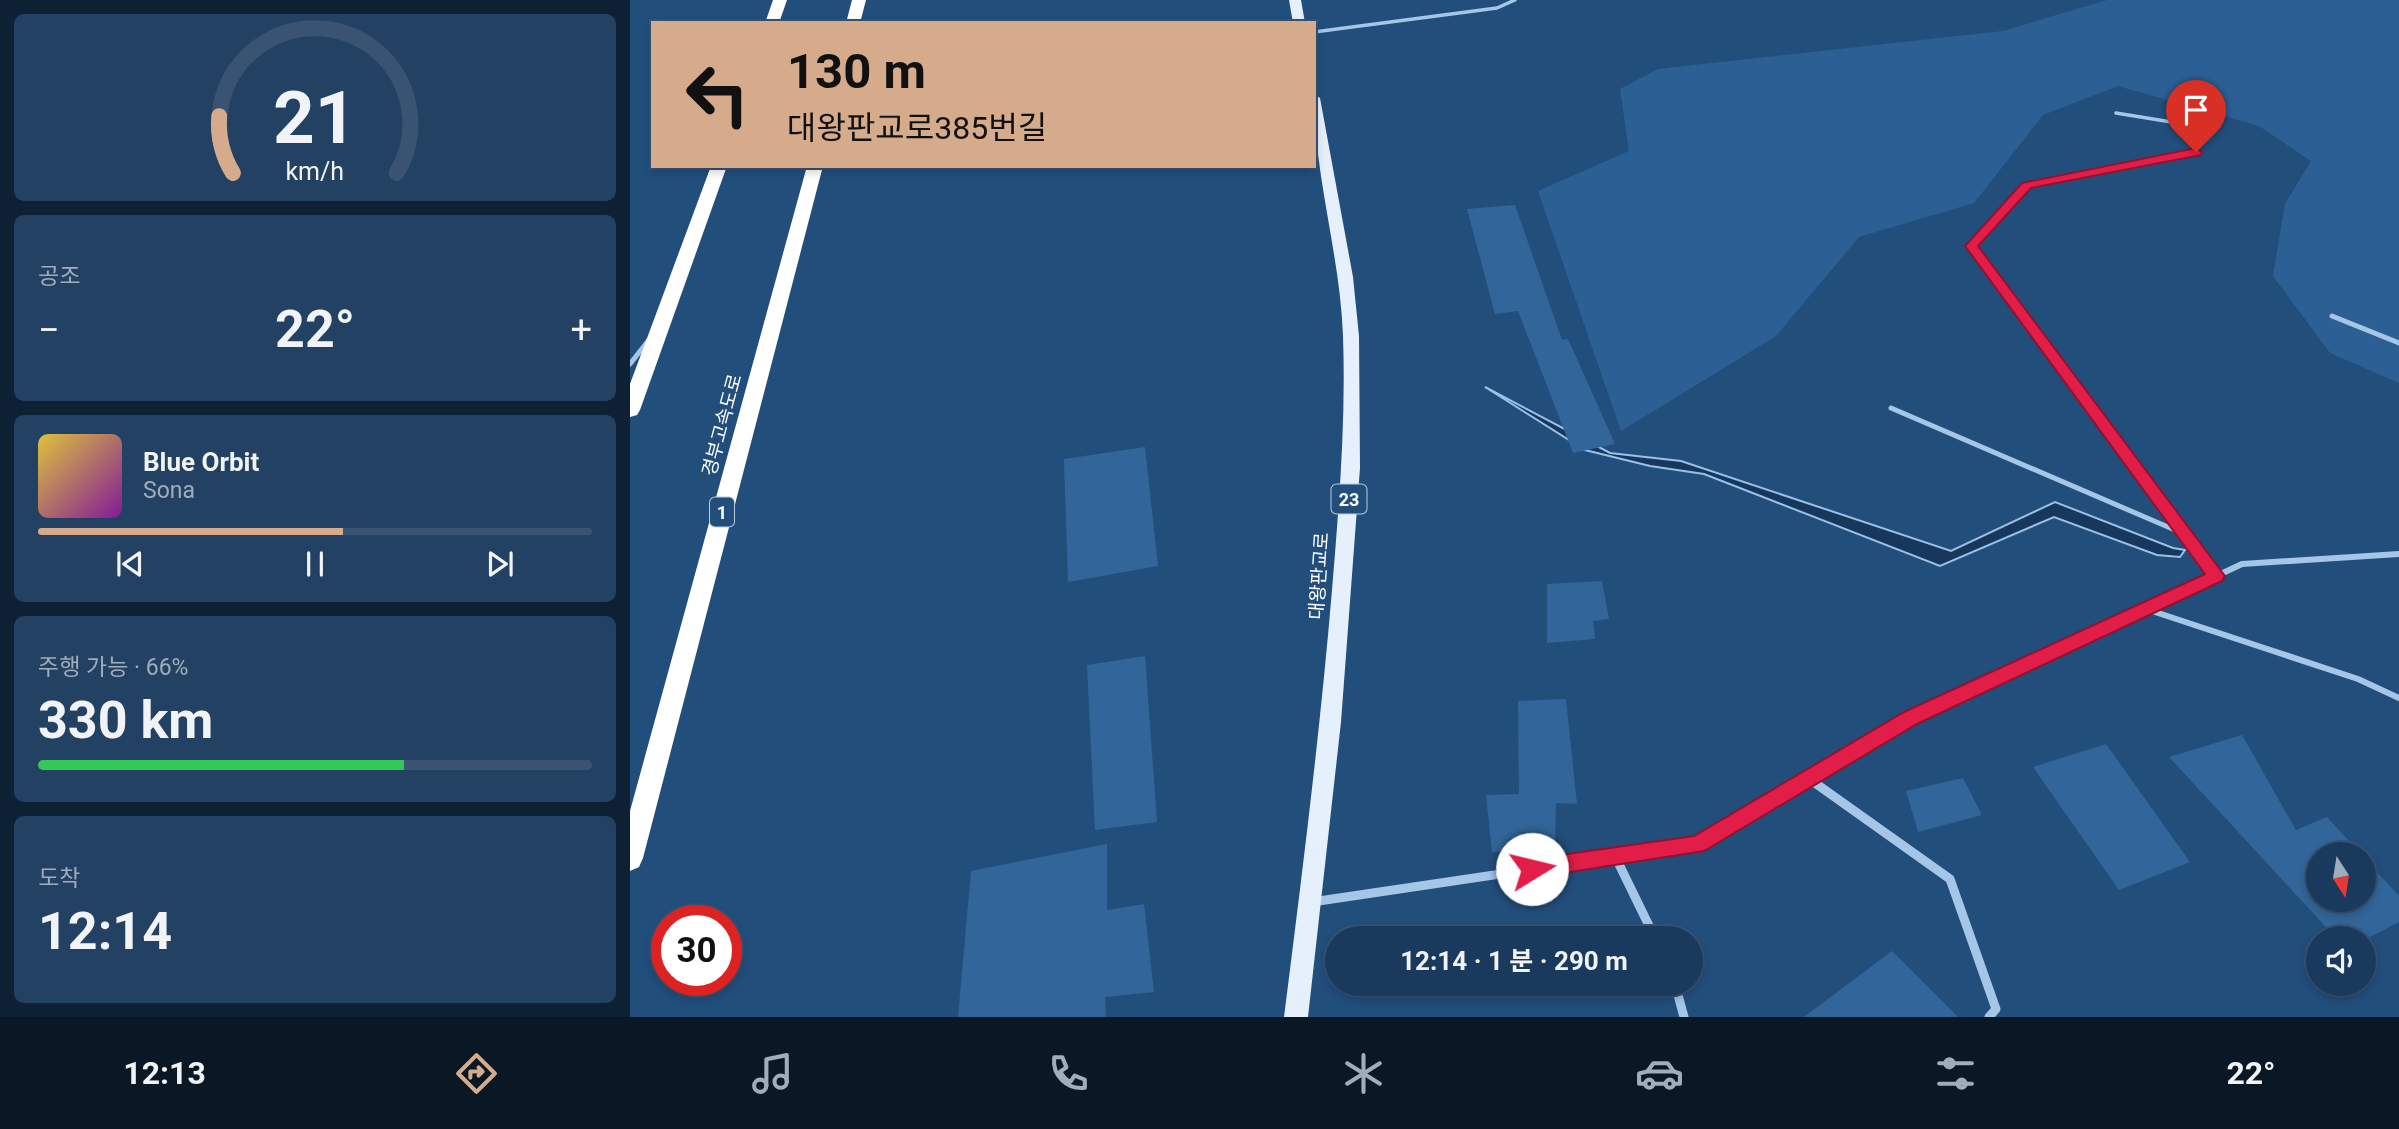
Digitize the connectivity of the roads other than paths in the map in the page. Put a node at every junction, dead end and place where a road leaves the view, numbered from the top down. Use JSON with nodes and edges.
{"nodes":[{"id":1,"x":780,"y":0,"type":"edge"},
{"id":2,"x":859,"y":0,"type":"edge"},
{"id":3,"x":1295,"y":0,"type":"edge"},
{"id":4,"x":1515,"y":0,"type":"edge"},
{"id":5,"x":773,"y":21,"type":"edge"},
{"id":6,"x":854,"y":21,"type":"edge"},
{"id":7,"x":1299,"y":21,"type":"edge"},
{"id":8,"x":1316,"y":33,"type":"edge"},
{"id":9,"x":1316,"y":109,"type":"edge"},
{"id":10,"x":2116,"y":113,"type":"dead end"},
{"id":11,"x":718,"y":168,"type":"edge"},
{"id":12,"x":814,"y":168,"type":"edge"},
{"id":13,"x":2332,"y":316,"type":"dead end"},
{"id":14,"x":661,"y":325,"type":"junction"},
{"id":15,"x":2399,"y":343,"type":"edge"},
{"id":16,"x":630,"y":363,"type":"edge"},
{"id":17,"x":1891,"y":408,"type":"dead end"},
{"id":18,"x":630,"y":410,"type":"edge"},
{"id":19,"x":2185,"y":534,"type":"junction"},
{"id":20,"x":2399,"y":554,"type":"edge"},
{"id":21,"x":2216,"y":576,"type":"junction"},
{"id":22,"x":2146,"y":608,"type":"junction"},
{"id":23,"x":2399,"y":698,"type":"edge"},
{"id":24,"x":1808,"y":778,"type":"junction"},
{"id":25,"x":1615,"y":856,"type":"junction"},
{"id":26,"x":630,"y":858,"type":"edge"},
{"id":27,"x":1311,"y":902,"type":"junction"},
{"id":28,"x":1649,"y":926,"type":"edge"},
{"id":29,"x":1678,"y":996,"type":"edge"},
{"id":30,"x":1296,"y":1017,"type":"edge"},
{"id":31,"x":1684,"y":1017,"type":"edge"},
{"id":32,"x":1989,"y":1017,"type":"edge"}],
"edges":[{"from":1,"to":5,"type":"highway"},
{"from":2,"to":6,"type":"highway"},
{"from":3,"to":7,"type":"main road"},
{"from":4,"to":8,"type":"lane"},
{"from":9,"to":27,"type":"main road","name":"대왕판교로","number":"23"},
{"from":10,"to":19,"type":"lane"},
{"from":11,"to":14,"type":"highway"},
{"from":12,"to":26,"type":"highway","name":"경부고속도로","number":"1"},
{"from":13,"to":15,"type":"lane"},
{"from":14,"to":16,"type":"lane"},
{"from":14,"to":18,"type":"highway"},
{"from":17,"to":19,"type":"lane"},
{"from":19,"to":21,"type":"lane"},
{"from":20,"to":21,"type":"street"},
{"from":21,"to":22,"type":"street"},
{"from":22,"to":23,"type":"lane"},
{"from":22,"to":24,"type":"street"},
{"from":24,"to":25,"type":"street"},
{"from":24,"to":32,"type":"street"},
{"from":25,"to":27,"type":"street"},
{"from":25,"to":28,"type":"street"},
{"from":27,"to":30,"type":"main road","name":"대왕판교로","number":"23"},
{"from":29,"to":31,"type":"street"}]}
